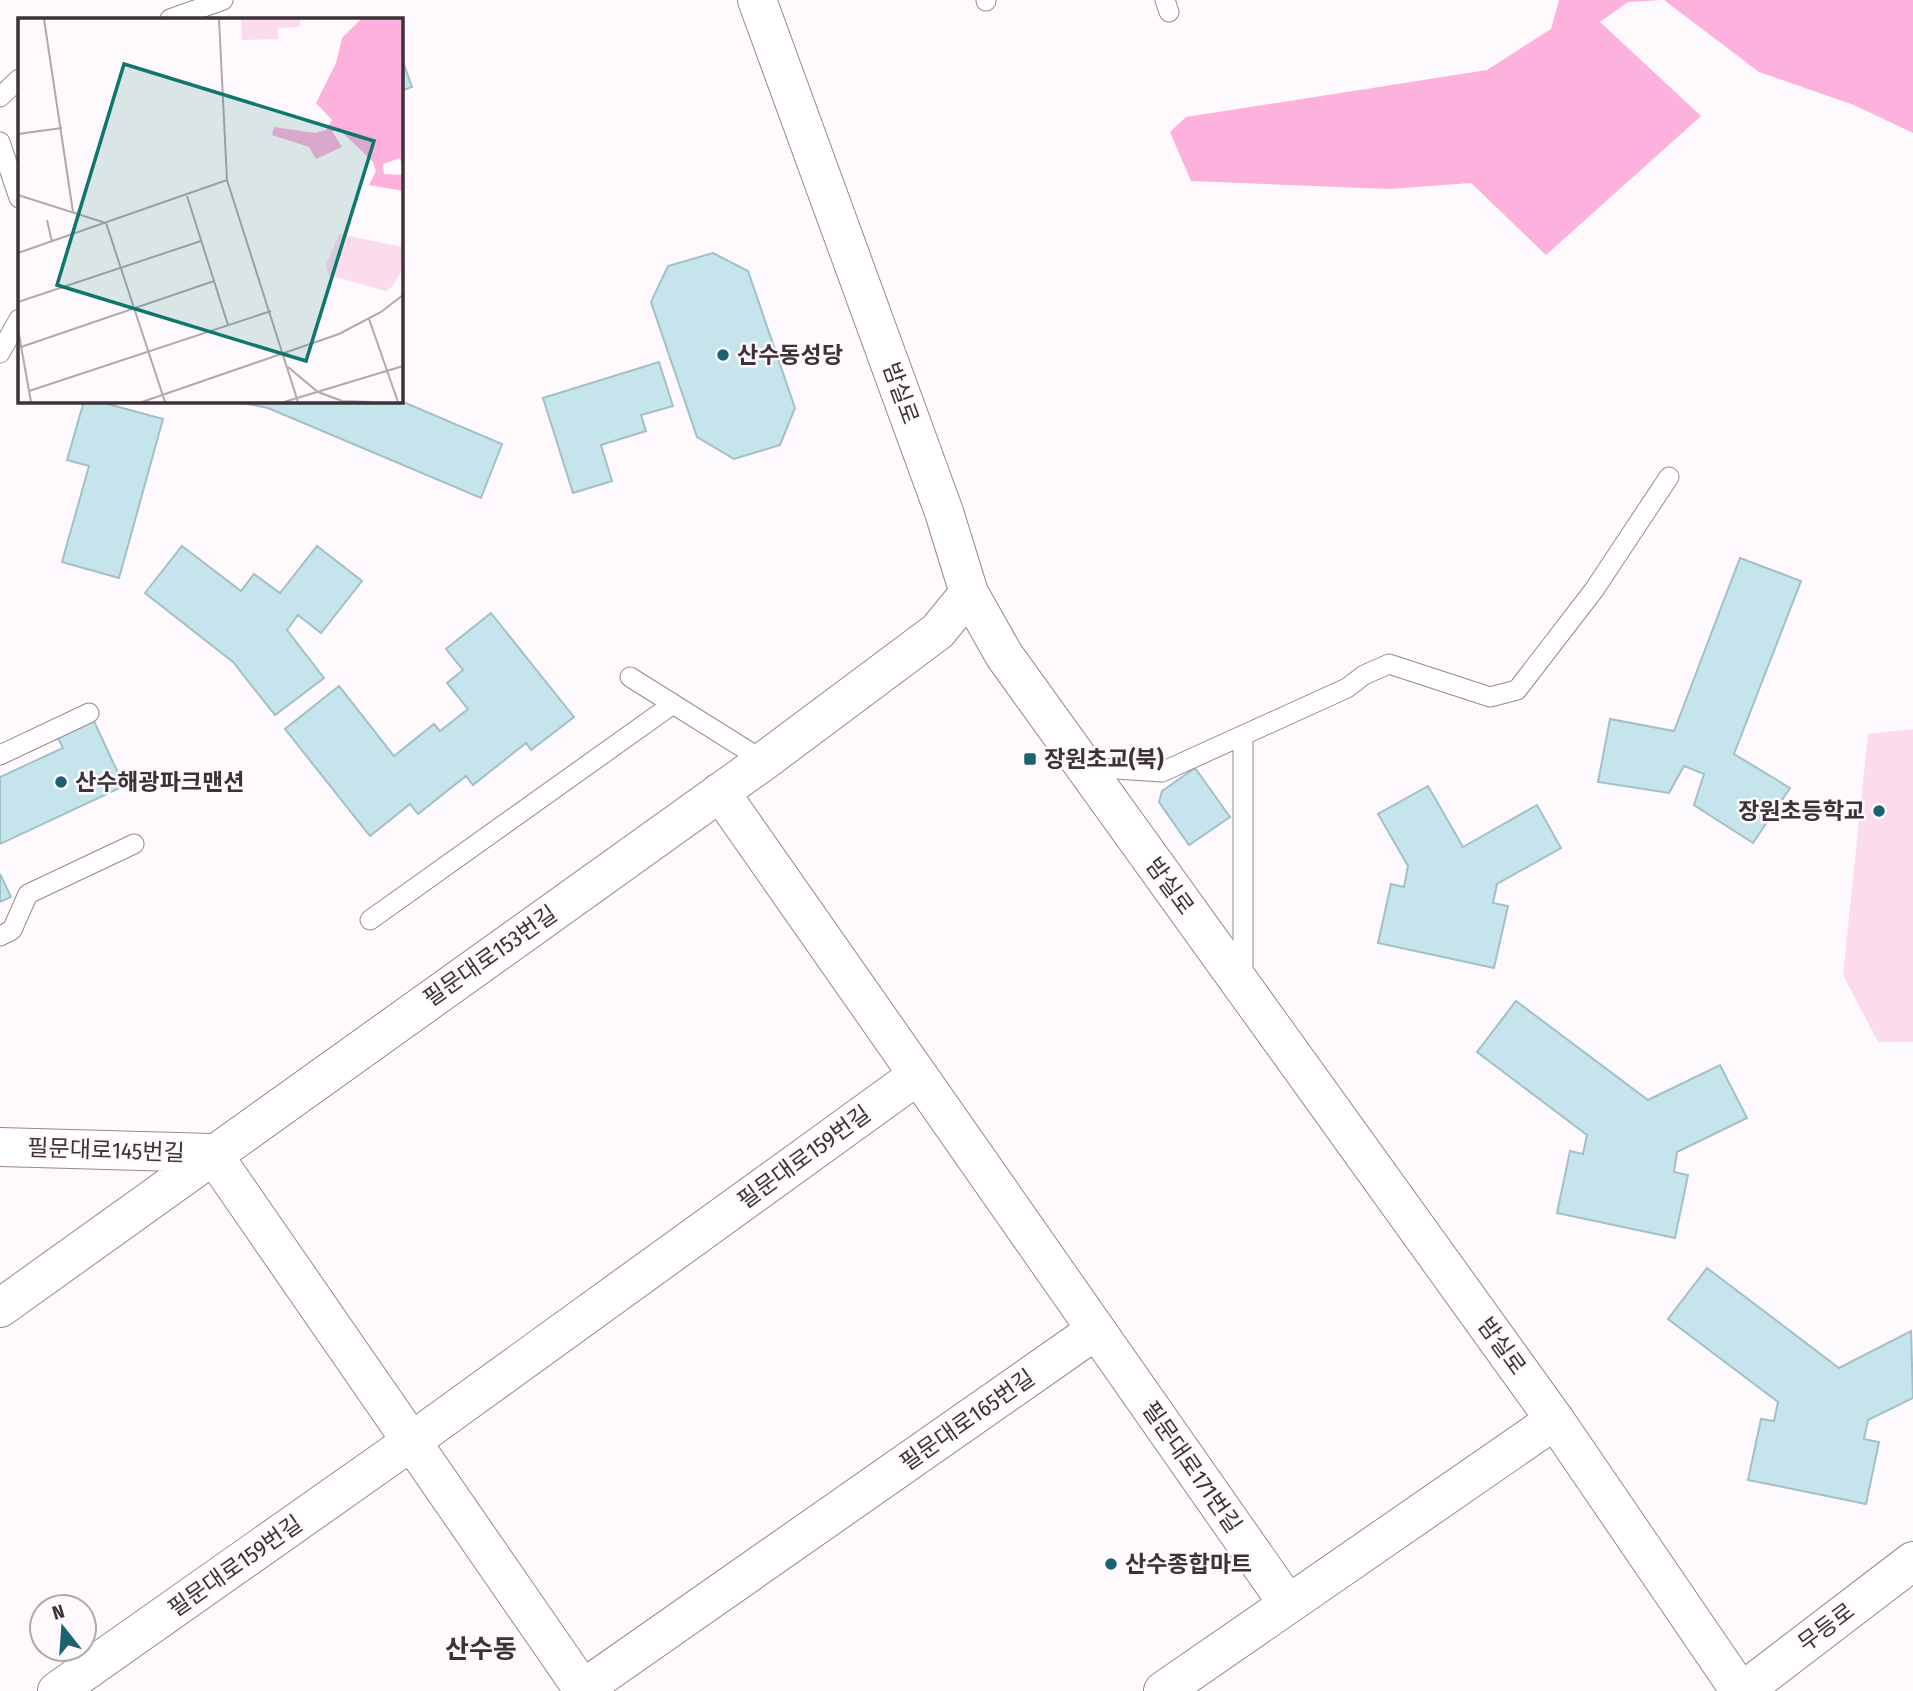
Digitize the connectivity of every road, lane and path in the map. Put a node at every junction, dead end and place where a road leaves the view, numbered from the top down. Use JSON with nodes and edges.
{"nodes":[{"id":1,"x":223,"y":0,"type":"edge"},
{"id":2,"x":757,"y":0,"type":"edge"},
{"id":3,"x":173,"y":18,"type":"edge"},
{"id":4,"x":18,"y":80,"type":"edge"},
{"id":5,"x":0,"y":97,"type":"edge"},
{"id":6,"x":0,"y":142,"type":"edge"},
{"id":7,"x":18,"y":195,"type":"edge"},
{"id":8,"x":18,"y":321,"type":"edge"},
{"id":9,"x":0,"y":353,"type":"edge"},
{"id":10,"x":1669,"y":477,"type":"dead end"},
{"id":11,"x":969,"y":593,"type":"junction"},
{"id":12,"x":630,"y":677,"type":"dead end"},
{"id":13,"x":673,"y":704,"type":"junction"},
{"id":14,"x":89,"y":713,"type":"dead end"},
{"id":15,"x":1243,"y":736,"type":"junction"},
{"id":16,"x":0,"y":755,"type":"edge"},
{"id":17,"x":764,"y":761,"type":"junction"},
{"id":18,"x":1085,"y":767,"type":"junction"},
{"id":19,"x":720,"y":792,"type":"junction"},
{"id":20,"x":134,"y":845,"type":"dead end"},
{"id":21,"x":370,"y":920,"type":"dead end"},
{"id":22,"x":0,"y":936,"type":"edge"},
{"id":23,"x":1243,"y":988,"type":"junction"},
{"id":24,"x":918,"y":1075,"type":"junction"},
{"id":25,"x":0,"y":1147,"type":"edge"},
{"id":26,"x":212,"y":1153,"type":"junction"},
{"id":27,"x":0,"y":1308,"type":"edge"},
{"id":28,"x":1096,"y":1330,"type":"junction"},
{"id":29,"x":1555,"y":1420,"type":"junction"},
{"id":30,"x":412,"y":1441,"type":"junction"},
{"id":31,"x":1912,"y":1564,"type":"edge"},
{"id":32,"x":1288,"y":1604,"type":"junction"},
{"id":33,"x":582,"y":1690,"type":"edge"},
{"id":34,"x":57,"y":1691,"type":"edge"},
{"id":35,"x":1163,"y":1691,"type":"edge"},
{"id":36,"x":1742,"y":1691,"type":"edge"}],
"edges":[{"from":1,"to":3,"type":"lane"},
{"from":2,"to":11,"type":"street","name":"밤실로"},
{"from":4,"to":5,"type":"lane"},
{"from":6,"to":7,"type":"lane"},
{"from":8,"to":9,"type":"lane"},
{"from":10,"to":15,"type":"lane"},
{"from":11,"to":17,"type":"street","name":"필문대로153번길"},
{"from":11,"to":18,"type":"street","name":"밤실로"},
{"from":12,"to":13,"type":"lane"},
{"from":13,"to":17,"type":"lane"},
{"from":13,"to":21,"type":"lane"},
{"from":14,"to":16,"type":"lane"},
{"from":15,"to":18,"type":"lane"},
{"from":15,"to":23,"type":"lane"},
{"from":17,"to":19,"type":"street","name":"필문대로153번길"},
{"from":18,"to":23,"type":"street","name":"밤실로"},
{"from":19,"to":24,"type":"street"},
{"from":19,"to":26,"type":"street","name":"필문대로153번길"},
{"from":20,"to":22,"type":"lane"},
{"from":23,"to":29,"type":"street","name":"밤실로"},
{"from":24,"to":28,"type":"street"},
{"from":24,"to":30,"type":"street","name":"필문대로159번길"},
{"from":25,"to":26,"type":"street","name":"필문대로145번길"},
{"from":26,"to":27,"type":"street","name":"필문대로153번길"},
{"from":26,"to":30,"type":"street"},
{"from":28,"to":32,"type":"street","name":"필문대로171번길"},
{"from":28,"to":33,"type":"street","name":"필문대로165번길"},
{"from":29,"to":32,"type":"street"},
{"from":29,"to":36,"type":"street","name":"밤실로"},
{"from":30,"to":33,"type":"street","name":"필문대로165번길"},
{"from":30,"to":34,"type":"street","name":"필문대로159번길"},
{"from":31,"to":36,"type":"street","name":"무등로"},
{"from":32,"to":35,"type":"street"}]}
